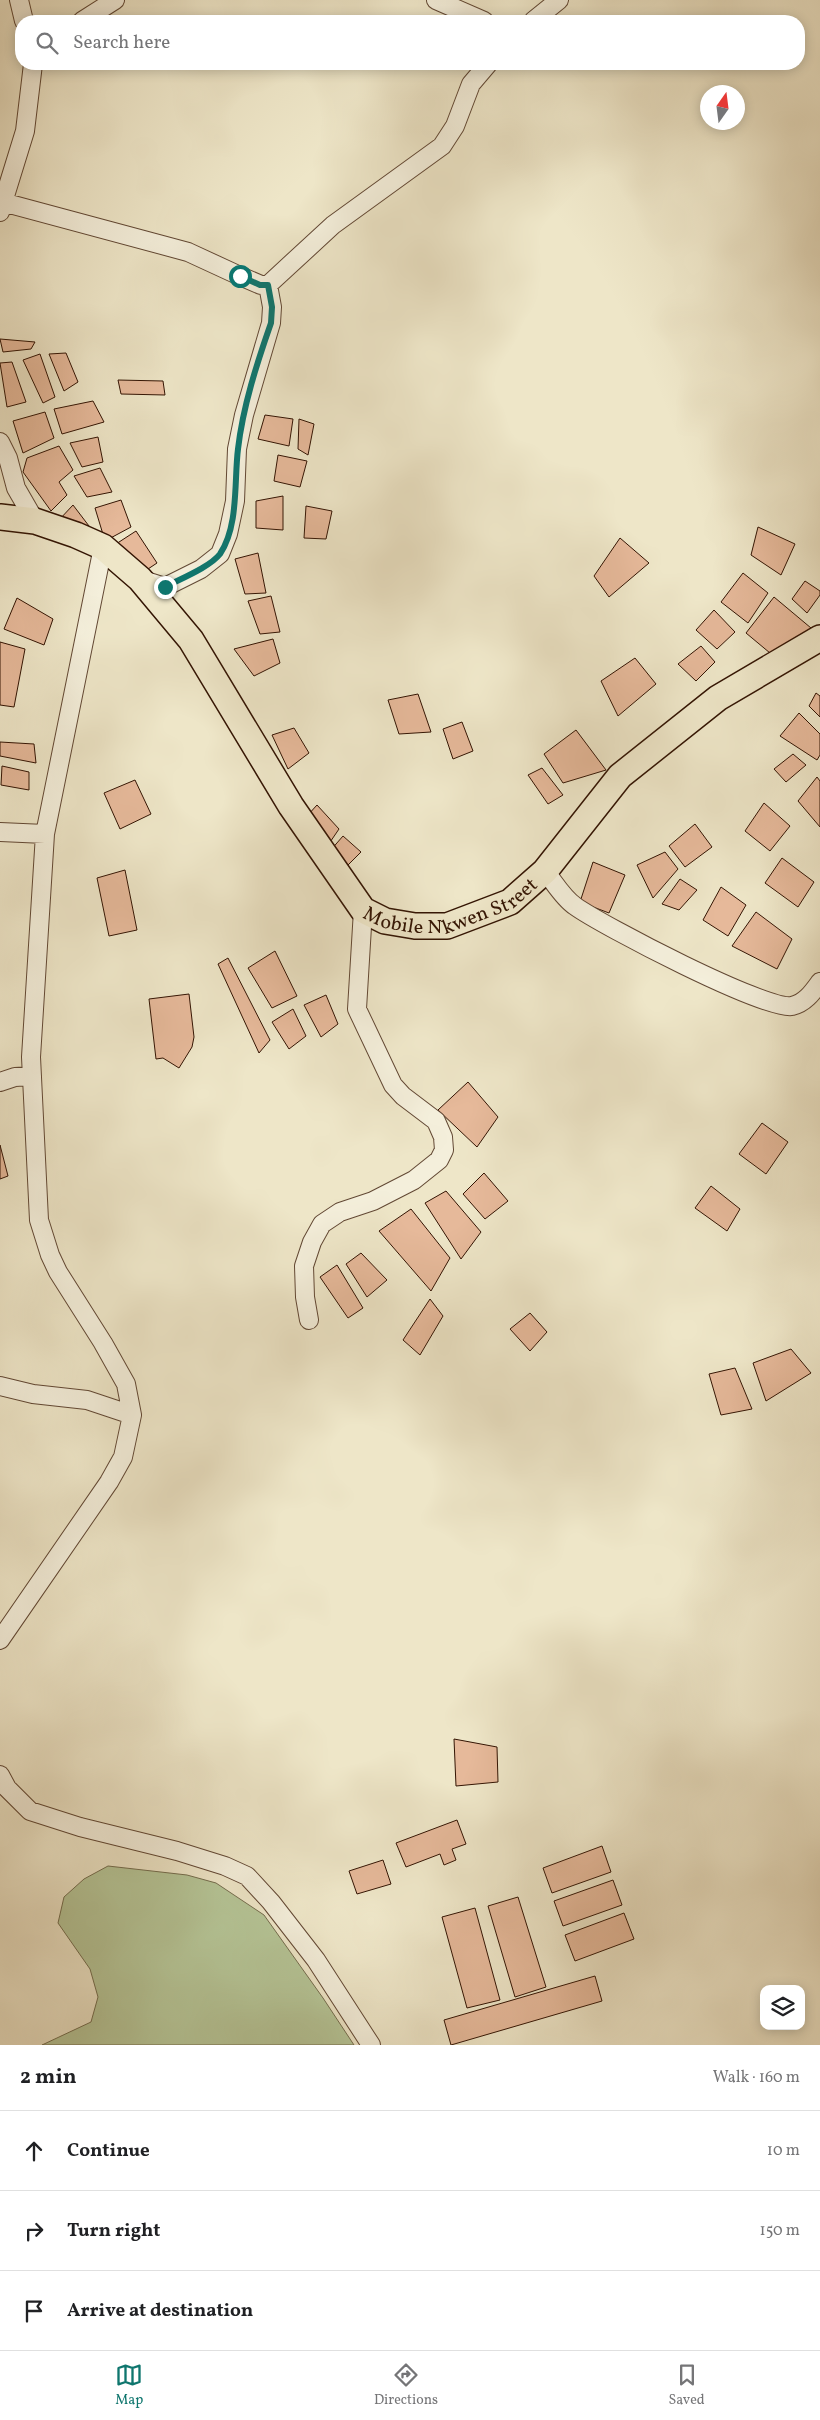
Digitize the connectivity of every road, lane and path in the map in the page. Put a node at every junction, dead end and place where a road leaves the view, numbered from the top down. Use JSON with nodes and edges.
{"nodes":[{"id":1,"x":19,"y":0,"type":"edge"},
{"id":2,"x":115,"y":0,"type":"edge"},
{"id":3,"x":436,"y":0,"type":"edge"},
{"id":4,"x":559,"y":0,"type":"edge"},
{"id":5,"x":23,"y":15,"type":"edge"},
{"id":6,"x":91,"y":15,"type":"edge"},
{"id":7,"x":470,"y":15,"type":"edge"},
{"id":8,"x":540,"y":15,"type":"edge"},
{"id":9,"x":32,"y":70,"type":"edge"},
{"id":10,"x":483,"y":70,"type":"edge"},
{"id":11,"x":1,"y":207,"type":"edge"},
{"id":12,"x":268,"y":285,"type":"junction"},
{"id":13,"x":0,"y":442,"type":"edge"},
{"id":14,"x":0,"y":517,"type":"edge"},
{"id":15,"x":35,"y":521,"type":"junction"},
{"id":16,"x":103,"y":547,"type":"junction"},
{"id":17,"x":140,"y":578,"type":"junction"},
{"id":18,"x":820,"y":638,"type":"edge"},
{"id":19,"x":0,"y":832,"type":"edge"},
{"id":20,"x":45,"y":834,"type":"junction"},
{"id":21,"x":545,"y":871,"type":"junction"},
{"id":22,"x":363,"y":910,"type":"junction"},
{"id":23,"x":820,"y":982,"type":"edge"},
{"id":24,"x":32,"y":1076,"type":"junction"},
{"id":25,"x":0,"y":1082,"type":"edge"},
{"id":26,"x":310,"y":1320,"type":"dead end"},
{"id":27,"x":0,"y":1386,"type":"edge"},
{"id":28,"x":132,"y":1415,"type":"junction"},
{"id":29,"x":0,"y":1640,"type":"edge"},
{"id":30,"x":0,"y":1774,"type":"edge"},
{"id":31,"x":371,"y":2045,"type":"edge"}],
"edges":[{"from":1,"to":5,"type":"street"},
{"from":2,"to":6,"type":"street"},
{"from":3,"to":7,"type":"street"},
{"from":4,"to":8,"type":"street"},
{"from":9,"to":11,"type":"street"},
{"from":10,"to":12,"type":"street"},
{"from":11,"to":12,"type":"street"},
{"from":12,"to":17,"type":"street"},
{"from":13,"to":15,"type":"street"},
{"from":14,"to":15,"type":"highway","name":"Mobile Nkwen Street"},
{"from":15,"to":16,"type":"highway","name":"Mobile Nkwen Street"},
{"from":16,"to":17,"type":"highway","name":"Mobile Nkwen Street"},
{"from":16,"to":20,"type":"street"},
{"from":17,"to":22,"type":"highway","name":"Mobile Nkwen Street"},
{"from":18,"to":21,"type":"highway","name":"Mobile Nkwen Street"},
{"from":19,"to":20,"type":"street"},
{"from":20,"to":24,"type":"street"},
{"from":21,"to":22,"type":"highway","name":"Mobile Nkwen Street"},
{"from":21,"to":23,"type":"street"},
{"from":22,"to":26,"type":"street"},
{"from":24,"to":25,"type":"street"},
{"from":24,"to":28,"type":"street"},
{"from":27,"to":28,"type":"street"},
{"from":28,"to":29,"type":"street"},
{"from":30,"to":31,"type":"street"}]}
